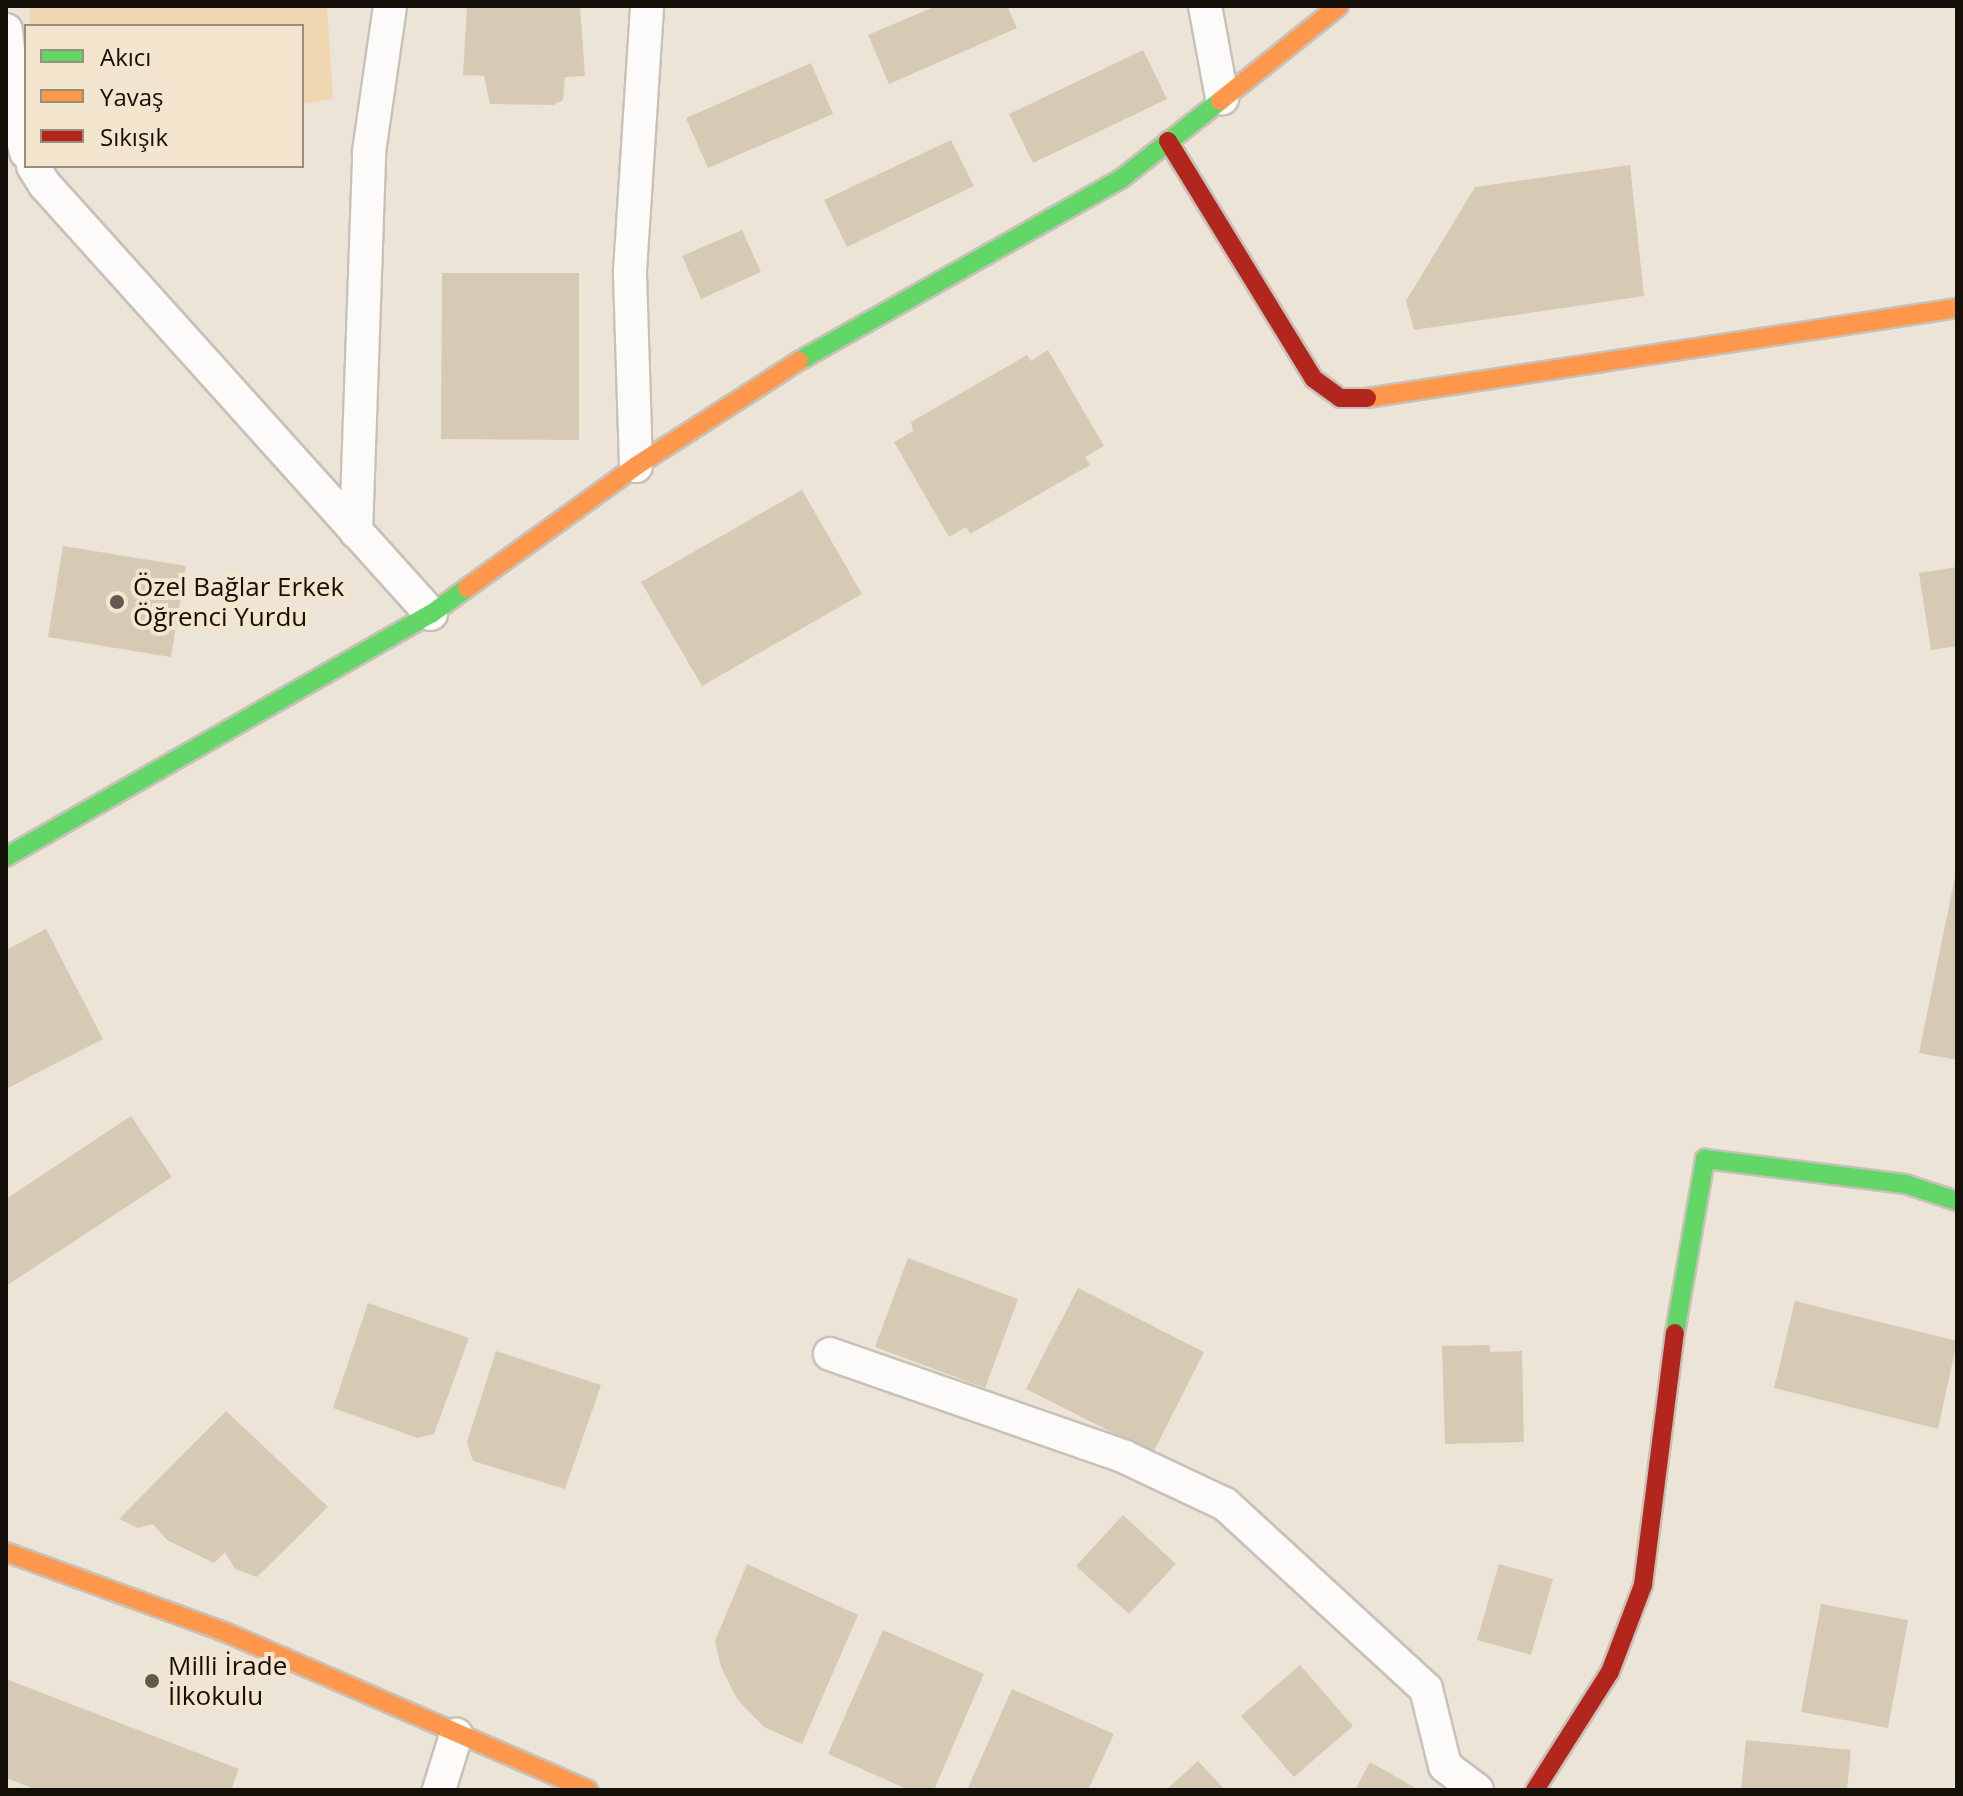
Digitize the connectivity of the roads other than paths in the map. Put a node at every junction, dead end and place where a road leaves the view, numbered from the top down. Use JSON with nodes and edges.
{"nodes":[{"id":1,"x":390,"y":6,"type":"edge"},
{"id":2,"x":647,"y":6,"type":"edge"},
{"id":3,"x":1205,"y":6,"type":"edge"},
{"id":4,"x":1339,"y":6,"type":"edge"},
{"id":5,"x":6,"y":30,"type":"edge"},
{"id":6,"x":1222,"y":98,"type":"junction"},
{"id":7,"x":1168,"y":141,"type":"junction"},
{"id":8,"x":24,"y":145,"type":"edge"},
{"id":9,"x":34,"y":168,"type":"edge"},
{"id":10,"x":1957,"y":308,"type":"edge"},
{"id":11,"x":636,"y":466,"type":"junction"},
{"id":12,"x":356,"y":532,"type":"junction"},
{"id":13,"x":431,"y":614,"type":"junction"},
{"id":14,"x":6,"y":857,"type":"edge"},
{"id":15,"x":1957,"y":1201,"type":"edge"},
{"id":16,"x":830,"y":1354,"type":"dead end"},
{"id":17,"x":6,"y":1552,"type":"edge"},
{"id":18,"x":456,"y":1735,"type":"junction"},
{"id":19,"x":439,"y":1790,"type":"edge"},
{"id":20,"x":588,"y":1790,"type":"edge"},
{"id":21,"x":1477,"y":1790,"type":"edge"},
{"id":22,"x":1535,"y":1790,"type":"edge"}],
"edges":[{"from":1,"to":12,"type":"street"},
{"from":2,"to":11,"type":"street"},
{"from":3,"to":6,"type":"street"},
{"from":4,"to":6,"type":"street"},
{"from":5,"to":8,"type":"street"},
{"from":6,"to":7,"type":"street"},
{"from":7,"to":10,"type":"street"},
{"from":7,"to":11,"type":"street"},
{"from":9,"to":12,"type":"street"},
{"from":11,"to":13,"type":"street"},
{"from":12,"to":13,"type":"street"},
{"from":13,"to":14,"type":"street"},
{"from":15,"to":22,"type":"street"},
{"from":16,"to":21,"type":"street"},
{"from":17,"to":18,"type":"street"},
{"from":18,"to":19,"type":"street"},
{"from":18,"to":20,"type":"street"}]}
